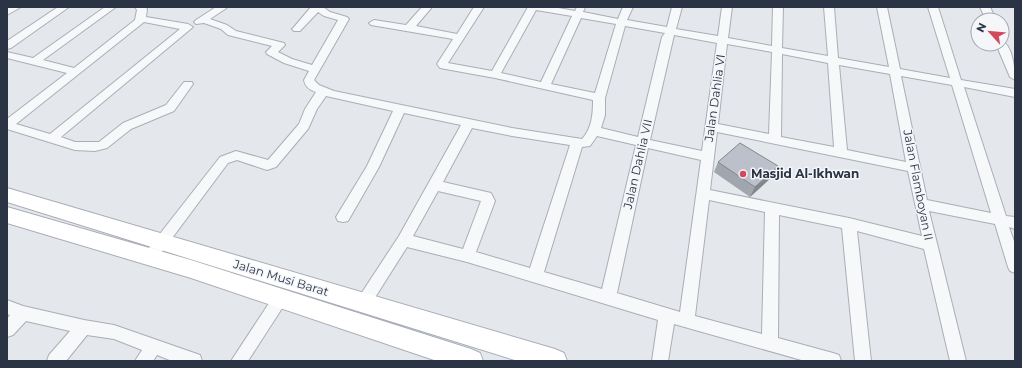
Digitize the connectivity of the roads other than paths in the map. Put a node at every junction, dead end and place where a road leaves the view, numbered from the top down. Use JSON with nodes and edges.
{"nodes":[{"id":1,"x":16,"y":7,"type":"edge"},
{"id":2,"x":64,"y":7,"type":"edge"},
{"id":3,"x":111,"y":7,"type":"edge"},
{"id":4,"x":140,"y":7,"type":"edge"},
{"id":5,"x":222,"y":7,"type":"edge"},
{"id":6,"x":427,"y":7,"type":"edge"},
{"id":7,"x":479,"y":7,"type":"edge"},
{"id":8,"x":534,"y":7,"type":"edge"},
{"id":9,"x":537,"y":7,"type":"edge"},
{"id":10,"x":628,"y":7,"type":"edge"},
{"id":11,"x":677,"y":7,"type":"edge"},
{"id":12,"x":727,"y":7,"type":"edge"},
{"id":13,"x":778,"y":7,"type":"edge"},
{"id":14,"x":829,"y":7,"type":"edge"},
{"id":15,"x":882,"y":7,"type":"edge"},
{"id":16,"x":933,"y":7,"type":"edge"},
{"id":17,"x":316,"y":8,"type":"edge"},
{"id":18,"x":580,"y":10,"type":"edge"},
{"id":19,"x":7,"y":12,"type":"edge"},
{"id":20,"x":142,"y":19,"type":"junction"},
{"id":21,"x":203,"y":20,"type":"junction"},
{"id":22,"x":623,"y":21,"type":"junction"},
{"id":23,"x":374,"y":23,"type":"dead end"},
{"id":24,"x":188,"y":27,"type":"junction"},
{"id":25,"x":410,"y":28,"type":"junction"},
{"id":26,"x":297,"y":29,"type":"dead end"},
{"id":27,"x":671,"y":31,"type":"junction"},
{"id":28,"x":459,"y":37,"type":"junction"},
{"id":29,"x":723,"y":40,"type":"junction"},
{"id":30,"x":7,"y":46,"type":"edge"},
{"id":31,"x":776,"y":50,"type":"junction"},
{"id":32,"x":7,"y":55,"type":"edge"},
{"id":33,"x":1010,"y":56,"type":"edge"},
{"id":34,"x":833,"y":61,"type":"junction"},
{"id":35,"x":34,"y":62,"type":"junction"},
{"id":36,"x":315,"y":70,"type":"junction"},
{"id":37,"x":74,"y":71,"type":"junction"},
{"id":38,"x":895,"y":72,"type":"junction"},
{"id":39,"x":495,"y":75,"type":"junction"},
{"id":40,"x":1015,"y":77,"type":"edge"},
{"id":41,"x":957,"y":82,"type":"junction"},
{"id":42,"x":188,"y":84,"type":"dead end"},
{"id":43,"x":545,"y":86,"type":"junction"},
{"id":44,"x":322,"y":91,"type":"junction"},
{"id":45,"x":1015,"y":93,"type":"edge"},
{"id":46,"x":599,"y":98,"type":"junction"},
{"id":47,"x":400,"y":108,"type":"junction"},
{"id":48,"x":469,"y":122,"type":"junction"},
{"id":49,"x":7,"y":125,"type":"edge"},
{"id":50,"x":712,"y":126,"type":"junction"},
{"id":51,"x":594,"y":130,"type":"junction"},
{"id":52,"x":53,"y":138,"type":"junction"},
{"id":53,"x":775,"y":139,"type":"junction"},
{"id":54,"x":577,"y":143,"type":"junction"},
{"id":55,"x":643,"y":143,"type":"junction"},
{"id":56,"x":842,"y":153,"type":"junction"},
{"id":57,"x":707,"y":157,"type":"junction"},
{"id":58,"x":915,"y":168,"type":"junction"},
{"id":59,"x":434,"y":184,"type":"junction"},
{"id":60,"x":703,"y":194,"type":"junction"},
{"id":61,"x":7,"y":195,"type":"edge"},
{"id":62,"x":921,"y":204,"type":"junction"},
{"id":63,"x":772,"y":209,"type":"junction"},
{"id":64,"x":7,"y":215,"type":"edge"},
{"id":65,"x":342,"y":217,"type":"dead end"},
{"id":66,"x":1000,"y":219,"type":"junction"},
{"id":67,"x":1015,"y":223,"type":"edge"},
{"id":68,"x":849,"y":224,"type":"junction"},
{"id":69,"x":404,"y":240,"type":"junction"},
{"id":70,"x":930,"y":244,"type":"junction"},
{"id":71,"x":155,"y":249,"type":"junction"},
{"id":72,"x":467,"y":256,"type":"junction"},
{"id":73,"x":1015,"y":267,"type":"edge"},
{"id":74,"x":535,"y":276,"type":"junction"},
{"id":75,"x":286,"y":290,"type":"junction"},
{"id":76,"x":608,"y":298,"type":"junction"},
{"id":77,"x":364,"y":302,"type":"junction"},
{"id":78,"x":7,"y":307,"type":"edge"},
{"id":79,"x":24,"y":313,"type":"junction"},
{"id":80,"x":667,"y":315,"type":"junction"},
{"id":81,"x":687,"y":321,"type":"junction"},
{"id":82,"x":84,"y":327,"type":"junction"},
{"id":83,"x":7,"y":330,"type":"edge"},
{"id":84,"x":770,"y":344,"type":"junction"},
{"id":85,"x":154,"y":346,"type":"junction"},
{"id":86,"x":55,"y":361,"type":"edge"},
{"id":87,"x":143,"y":361,"type":"edge"},
{"id":88,"x":194,"y":361,"type":"edge"},
{"id":89,"x":239,"y":361,"type":"edge"},
{"id":90,"x":471,"y":361,"type":"edge"},
{"id":91,"x":555,"y":361,"type":"edge"},
{"id":92,"x":660,"y":361,"type":"edge"},
{"id":93,"x":833,"y":361,"type":"edge"},
{"id":94,"x":863,"y":361,"type":"edge"},
{"id":95,"x":958,"y":361,"type":"edge"}],
"edges":[{"from":1,"to":19,"type":"street"},
{"from":2,"to":30,"type":"street"},
{"from":3,"to":35,"type":"street"},
{"from":4,"to":20,"type":"street"},
{"from":5,"to":21,"type":"street"},
{"from":6,"to":25,"type":"street"},
{"from":7,"to":28,"type":"street"},
{"from":8,"to":39,"type":"street"},
{"from":9,"to":18,"type":"street"},
{"from":10,"to":22,"type":"street"},
{"from":11,"to":27,"type":"street","name":"Jalan Dahlia VII"},
{"from":12,"to":29,"type":"street","name":"Jalan Dahlia VI"},
{"from":13,"to":31,"type":"street"},
{"from":14,"to":34,"type":"street"},
{"from":15,"to":38,"type":"street","name":"Jalan Flamboyan II"},
{"from":16,"to":41,"type":"street"},
{"from":17,"to":26,"type":"street"},
{"from":17,"to":36,"type":"street"},
{"from":18,"to":22,"type":"street"},
{"from":18,"to":43,"type":"street"},
{"from":20,"to":24,"type":"street"},
{"from":20,"to":37,"type":"street"},
{"from":21,"to":24,"type":"street"},
{"from":21,"to":36,"type":"street"},
{"from":22,"to":27,"type":"street"},
{"from":22,"to":46,"type":"street"},
{"from":23,"to":25,"type":"street"},
{"from":24,"to":52,"type":"street"},
{"from":25,"to":28,"type":"street"},
{"from":27,"to":29,"type":"street"},
{"from":27,"to":55,"type":"street","name":"Jalan Dahlia VII"},
{"from":28,"to":39,"type":"street"},
{"from":29,"to":31,"type":"street"},
{"from":29,"to":50,"type":"street","name":"Jalan Dahlia VI"},
{"from":31,"to":34,"type":"street"},
{"from":31,"to":53,"type":"street"},
{"from":32,"to":35,"type":"street"},
{"from":33,"to":40,"type":"street"},
{"from":34,"to":38,"type":"street"},
{"from":34,"to":56,"type":"street"},
{"from":35,"to":37,"type":"street"},
{"from":36,"to":44,"type":"street"},
{"from":37,"to":49,"type":"street"},
{"from":38,"to":41,"type":"street"},
{"from":38,"to":58,"type":"street","name":"Jalan Flamboyan II"},
{"from":39,"to":43,"type":"street"},
{"from":41,"to":45,"type":"street"},
{"from":41,"to":66,"type":"street"},
{"from":42,"to":52,"type":"street"},
{"from":43,"to":46,"type":"street"},
{"from":44,"to":47,"type":"street"},
{"from":44,"to":71,"type":"street"},
{"from":46,"to":51,"type":"street"},
{"from":47,"to":48,"type":"street"},
{"from":47,"to":65,"type":"street"},
{"from":48,"to":54,"type":"street"},
{"from":48,"to":59,"type":"street"},
{"from":49,"to":52,"type":"street"},
{"from":50,"to":53,"type":"street"},
{"from":50,"to":57,"type":"street","name":"Jalan Dahlia VI"},
{"from":51,"to":54,"type":"street"},
{"from":51,"to":55,"type":"street"},
{"from":53,"to":56,"type":"street"},
{"from":54,"to":74,"type":"street"},
{"from":55,"to":57,"type":"street"},
{"from":55,"to":76,"type":"street","name":"Jalan Dahlia VII"},
{"from":56,"to":58,"type":"street"},
{"from":57,"to":60,"type":"street","name":"Jalan Dahlia VI"},
{"from":58,"to":62,"type":"street","name":"Jalan Flamboyan II"},
{"from":59,"to":69,"type":"street"},
{"from":59,"to":72,"type":"street"},
{"from":60,"to":63,"type":"street"},
{"from":60,"to":81,"type":"street","name":"Jalan Dahlia VI"},
{"from":61,"to":71,"type":"street","name":"Jalan Musi Barat"},
{"from":62,"to":66,"type":"street"},
{"from":62,"to":70,"type":"street","name":"Jalan Flamboyan II"},
{"from":63,"to":68,"type":"street"},
{"from":63,"to":84,"type":"street"},
{"from":64,"to":71,"type":"street","name":"Jalan Musi Barat"},
{"from":66,"to":67,"type":"street"},
{"from":66,"to":73,"type":"street"},
{"from":68,"to":70,"type":"street"},
{"from":68,"to":94,"type":"street"},
{"from":69,"to":72,"type":"street"},
{"from":69,"to":77,"type":"street"},
{"from":70,"to":95,"type":"street","name":"Jalan Flamboyan II"},
{"from":71,"to":75,"type":"street","name":"Jalan Musi Barat"},
{"from":72,"to":74,"type":"street"},
{"from":74,"to":76,"type":"street"},
{"from":75,"to":77,"type":"street","name":"Jalan Musi Barat"},
{"from":75,"to":89,"type":"street"},
{"from":75,"to":90,"type":"street","name":"Jalan Musi Barat"},
{"from":76,"to":80,"type":"street"},
{"from":77,"to":91,"type":"street","name":"Jalan Musi Barat"},
{"from":78,"to":79,"type":"street"},
{"from":79,"to":82,"type":"street"},
{"from":79,"to":83,"type":"street"},
{"from":80,"to":81,"type":"street"},
{"from":80,"to":92,"type":"street"},
{"from":81,"to":84,"type":"street"},
{"from":82,"to":85,"type":"street"},
{"from":82,"to":86,"type":"street"},
{"from":84,"to":93,"type":"street"},
{"from":85,"to":87,"type":"street"},
{"from":85,"to":88,"type":"street"}]}
